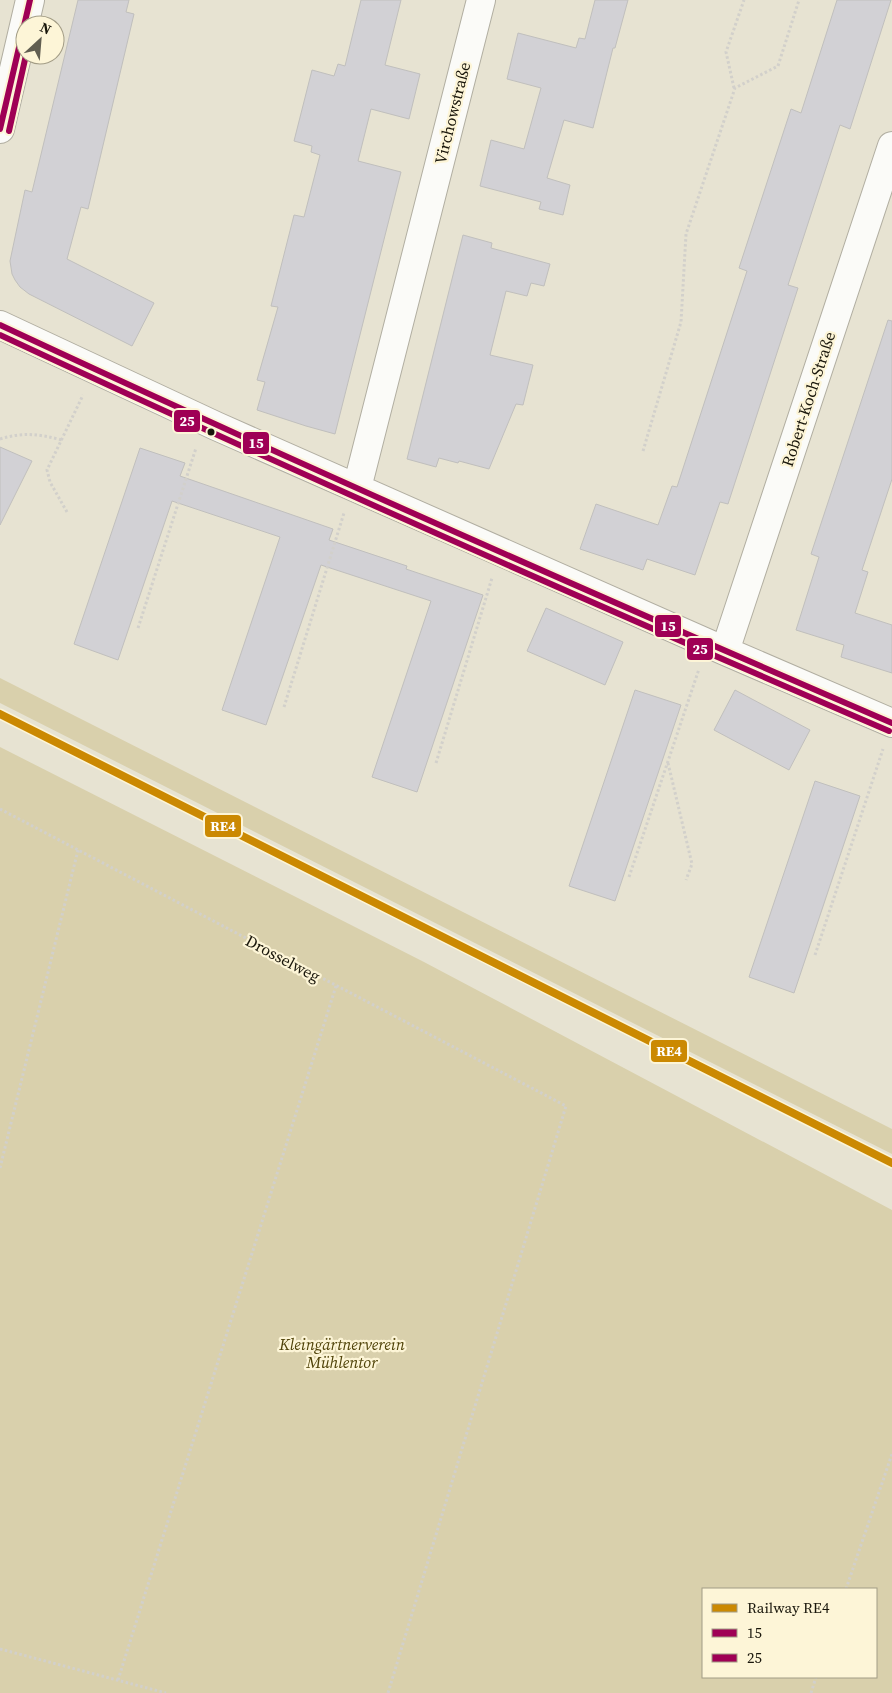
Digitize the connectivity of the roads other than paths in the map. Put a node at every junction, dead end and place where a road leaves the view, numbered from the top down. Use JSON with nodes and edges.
{"nodes":[{"id":1,"x":30,"y":0,"type":"edge"},
{"id":2,"x":481,"y":0,"type":"edge"},
{"id":3,"x":0,"y":129,"type":"edge"},
{"id":4,"x":892,"y":146,"type":"edge"},
{"id":5,"x":0,"y":325,"type":"edge"},
{"id":6,"x":355,"y":487,"type":"junction"},
{"id":7,"x":716,"y":647,"type":"junction"},
{"id":8,"x":889,"y":732,"type":"edge"}],
"edges":[{"from":1,"to":3,"type":"street"},
{"from":2,"to":6,"type":"street","name":"Virchowstraße"},
{"from":4,"to":7,"type":"street","name":"Robert-Koch-Straße"},
{"from":5,"to":6,"type":"street"},
{"from":6,"to":7,"type":"street"},
{"from":7,"to":8,"type":"street"}]}
